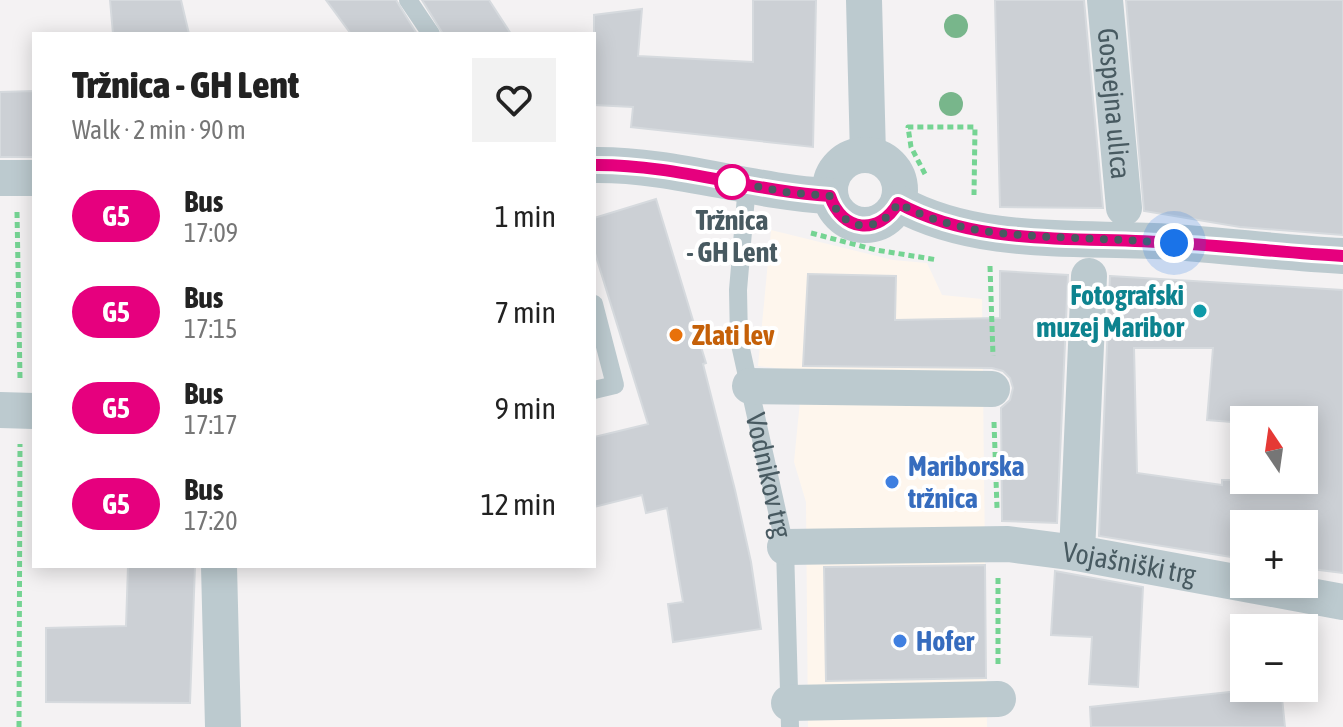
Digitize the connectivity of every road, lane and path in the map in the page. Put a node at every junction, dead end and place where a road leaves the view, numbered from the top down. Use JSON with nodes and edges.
{"nodes":[{"id":1,"x":408,"y":0,"type":"edge"},
{"id":2,"x":864,"y":0,"type":"edge"},
{"id":3,"x":1105,"y":0,"type":"edge"},
{"id":4,"x":428,"y":30,"type":"edge"},
{"id":5,"x":868,"y":155,"type":"junction"},
{"id":6,"x":596,"y":165,"type":"edge"},
{"id":7,"x":17,"y":178,"type":"edge"},
{"id":8,"x":928,"y":178,"type":"dead end"},
{"id":9,"x":747,"y":185,"type":"junction"},
{"id":10,"x":830,"y":196,"type":"junction"},
{"id":11,"x":898,"y":203,"type":"junction"},
{"id":12,"x":1124,"y":208,"type":"dead end"},
{"id":13,"x":969,"y":214,"type":"junction"},
{"id":14,"x":809,"y":233,"type":"dead end"},
{"id":15,"x":1343,"y":256,"type":"edge"},
{"id":16,"x":1089,"y":276,"type":"dead end"},
{"id":17,"x":991,"y":280,"type":"dead end"},
{"id":18,"x":596,"y":312,"type":"edge"},
{"id":19,"x":750,"y":386,"type":"junction"},
{"id":20,"x":992,"y":389,"type":"junction"},
{"id":21,"x":596,"y":390,"type":"edge"},
{"id":22,"x":18,"y":410,"type":"edge"},
{"id":23,"x":1003,"y":545,"type":"junction"},
{"id":24,"x":785,"y":547,"type":"junction"},
{"id":25,"x":1077,"y":553,"type":"junction"},
{"id":26,"x":219,"y":568,"type":"edge"},
{"id":27,"x":1343,"y":602,"type":"edge"},
{"id":28,"x":998,"y":628,"type":"dead end"},
{"id":29,"x":998,"y":699,"type":"dead end"},
{"id":30,"x":790,"y":715,"type":"edge"},
{"id":31,"x":19,"y":727,"type":"edge"},
{"id":32,"x":223,"y":727,"type":"edge"}],
"edges":[{"from":1,"to":4,"type":"lane"},
{"from":2,"to":5,"type":"street"},
{"from":3,"to":12,"type":"street","name":"Gospejna ulica"},
{"from":5,"to":10,"type":"street"},
{"from":5,"to":11,"type":"street"},
{"from":6,"to":9,"type":"street"},
{"from":7,"to":22,"type":"path"},
{"from":8,"to":13,"type":"path"},
{"from":9,"to":10,"type":"street"},
{"from":9,"to":19,"type":"lane","name":"Vodnikov trg"},
{"from":10,"to":11,"type":"street"},
{"from":11,"to":13,"type":"street"},
{"from":13,"to":14,"type":"path"},
{"from":13,"to":15,"type":"street"},
{"from":16,"to":25,"type":"street"},
{"from":17,"to":20,"type":"path"},
{"from":18,"to":21,"type":"lane"},
{"from":19,"to":20,"type":"street"},
{"from":19,"to":24,"type":"lane","name":"Vodnikov trg"},
{"from":20,"to":23,"type":"path"},
{"from":22,"to":31,"type":"path"},
{"from":23,"to":24,"type":"street","name":"Vodnikov trg"},
{"from":23,"to":25,"type":"street","name":"Vojašniški trg"},
{"from":23,"to":28,"type":"path"},
{"from":24,"to":30,"type":"lane"},
{"from":25,"to":27,"type":"street","name":"Vojašniški trg"},
{"from":26,"to":32,"type":"street"},
{"from":29,"to":30,"type":"street"}]}
